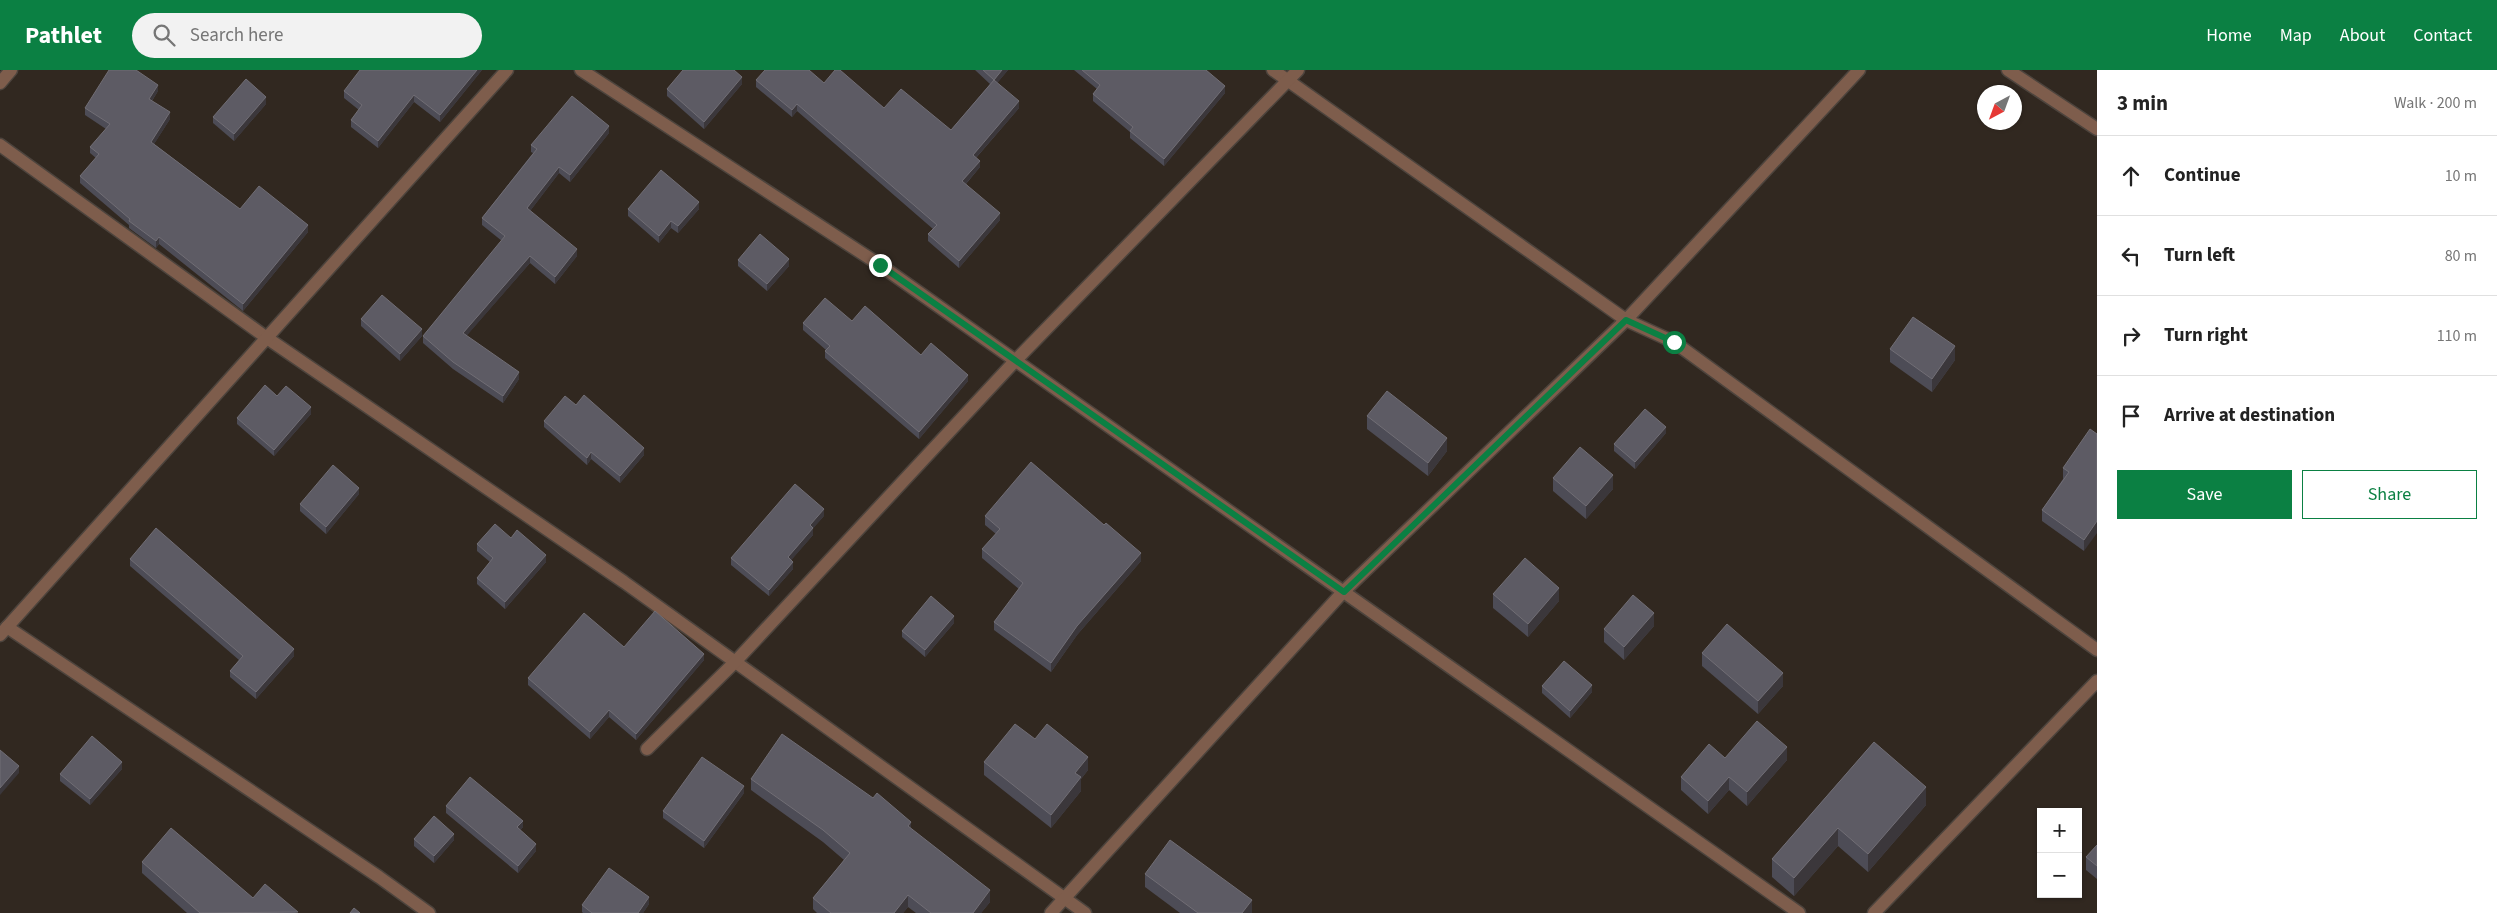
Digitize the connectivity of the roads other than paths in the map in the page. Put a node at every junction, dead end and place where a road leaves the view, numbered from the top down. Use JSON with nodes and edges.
{"nodes":[{"id":1,"x":11,"y":70,"type":"edge"},
{"id":2,"x":507,"y":70,"type":"edge"},
{"id":3,"x":581,"y":70,"type":"edge"},
{"id":4,"x":1273,"y":70,"type":"edge"},
{"id":5,"x":1298,"y":70,"type":"edge"},
{"id":6,"x":1860,"y":70,"type":"edge"},
{"id":7,"x":2008,"y":70,"type":"edge"},
{"id":8,"x":1288,"y":81,"type":"junction"},
{"id":9,"x":0,"y":83,"type":"edge"},
{"id":10,"x":2097,"y":129,"type":"edge"},
{"id":11,"x":0,"y":145,"type":"edge"},
{"id":12,"x":1626,"y":320,"type":"junction"},
{"id":13,"x":267,"y":338,"type":"junction"},
{"id":14,"x":1015,"y":361,"type":"junction"},
{"id":15,"x":1344,"y":592,"type":"junction"},
{"id":16,"x":4,"y":631,"type":"edge"},
{"id":17,"x":2097,"y":650,"type":"edge"},
{"id":18,"x":736,"y":662,"type":"junction"},
{"id":19,"x":2097,"y":681,"type":"edge"},
{"id":20,"x":646,"y":750,"type":"dead end"},
{"id":21,"x":1065,"y":898,"type":"junction"},
{"id":22,"x":429,"y":913,"type":"edge"},
{"id":23,"x":1051,"y":913,"type":"edge"},
{"id":24,"x":1085,"y":913,"type":"edge"},
{"id":25,"x":1799,"y":913,"type":"edge"},
{"id":26,"x":1874,"y":913,"type":"edge"}],
"edges":[{"from":1,"to":9,"type":"street"},
{"from":2,"to":13,"type":"street"},
{"from":3,"to":14,"type":"street"},
{"from":4,"to":8,"type":"street"},
{"from":5,"to":8,"type":"street"},
{"from":6,"to":12,"type":"street"},
{"from":7,"to":10,"type":"street"},
{"from":8,"to":12,"type":"street"},
{"from":8,"to":14,"type":"street"},
{"from":11,"to":13,"type":"street"},
{"from":12,"to":15,"type":"street"},
{"from":12,"to":17,"type":"street"},
{"from":13,"to":16,"type":"street"},
{"from":13,"to":18,"type":"street"},
{"from":14,"to":15,"type":"street"},
{"from":14,"to":18,"type":"street"},
{"from":15,"to":21,"type":"street"},
{"from":15,"to":25,"type":"street"},
{"from":16,"to":22,"type":"street"},
{"from":18,"to":20,"type":"street"},
{"from":18,"to":21,"type":"street"},
{"from":19,"to":26,"type":"street"},
{"from":21,"to":23,"type":"street"},
{"from":21,"to":24,"type":"street"}]}
